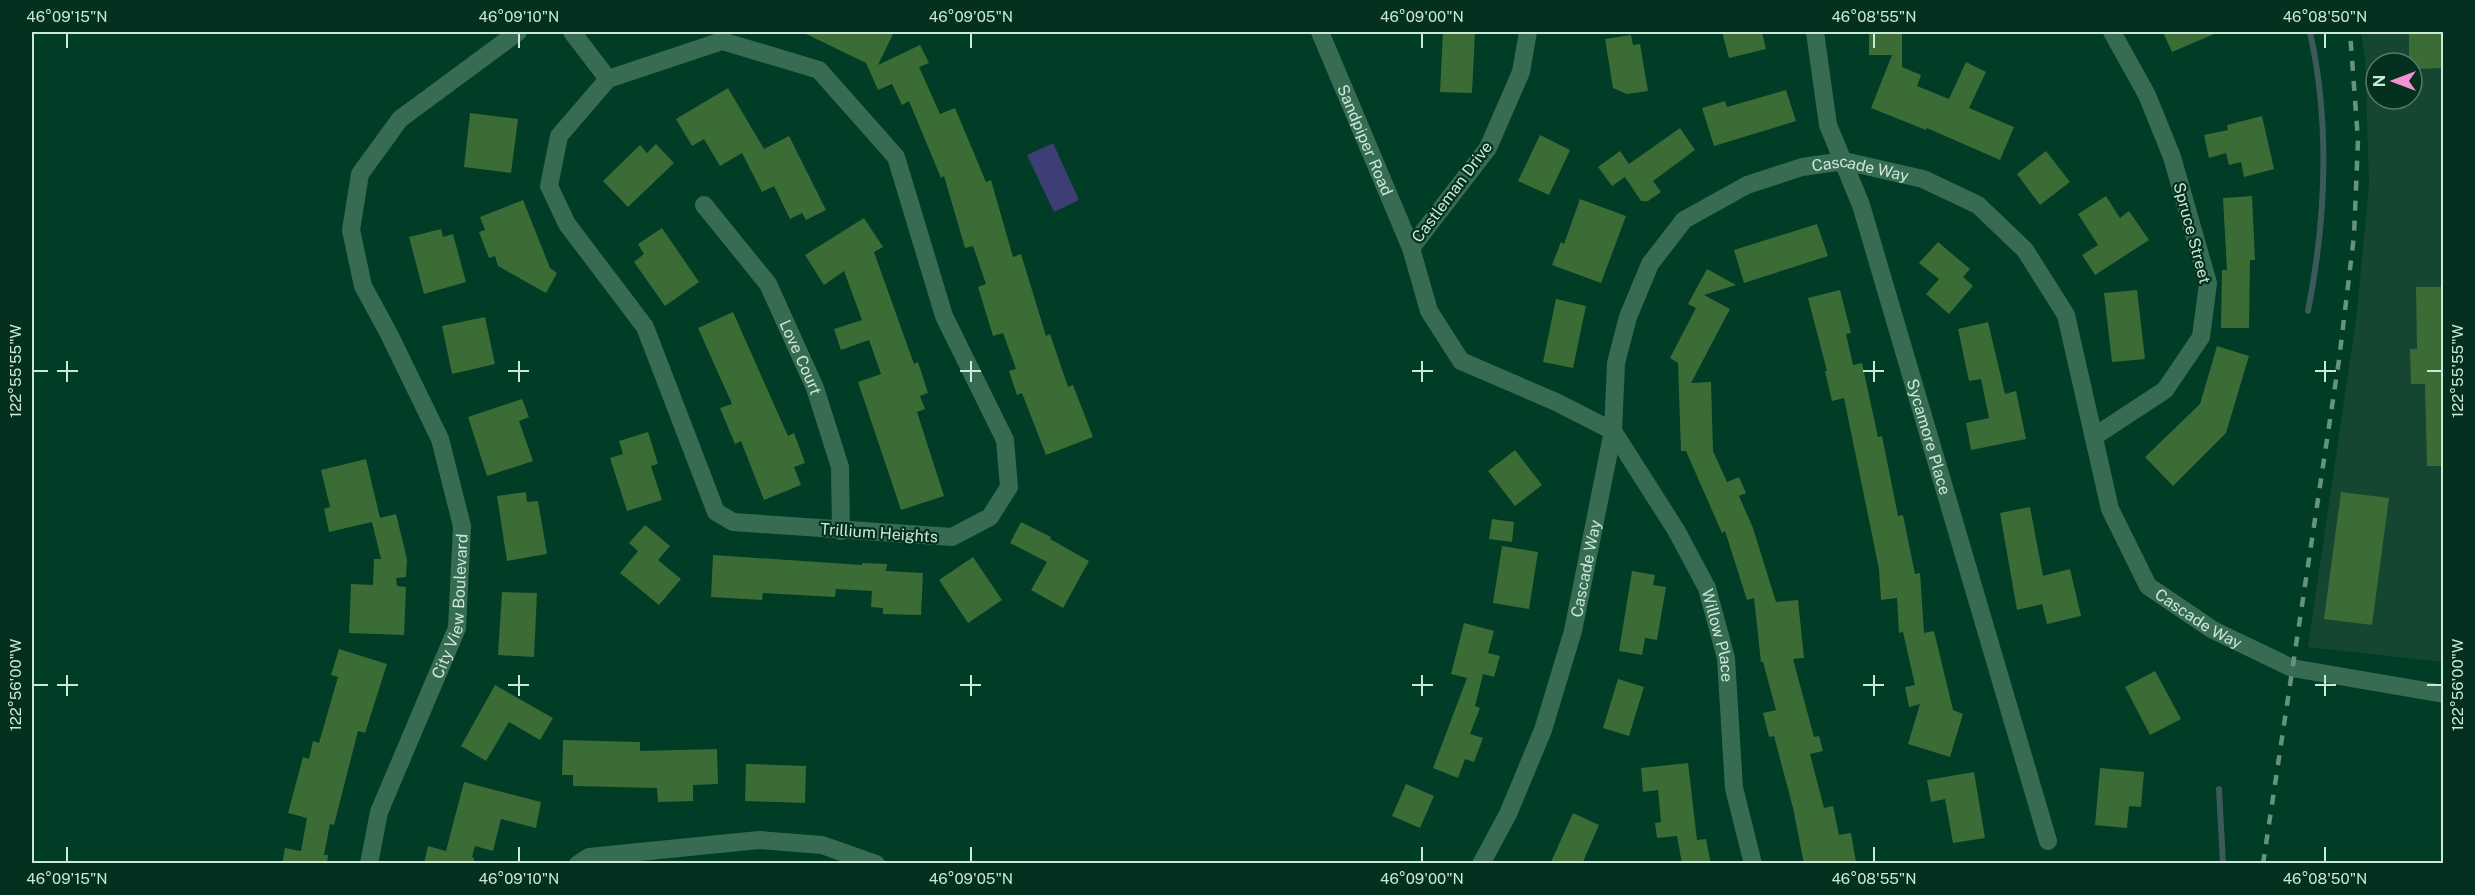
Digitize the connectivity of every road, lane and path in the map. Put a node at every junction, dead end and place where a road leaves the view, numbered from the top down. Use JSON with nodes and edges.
{"nodes":[{"id":1,"x":518,"y":32,"type":"edge"},
{"id":2,"x":572,"y":32,"type":"edge"},
{"id":3,"x":1320,"y":32,"type":"edge"},
{"id":4,"x":1528,"y":32,"type":"edge"},
{"id":5,"x":1815,"y":32,"type":"edge"},
{"id":6,"x":2112,"y":32,"type":"edge"},
{"id":7,"x":608,"y":79,"type":"junction"},
{"id":8,"x":1844,"y":161,"type":"junction"},
{"id":9,"x":704,"y":205,"type":"dead end"},
{"id":10,"x":1411,"y":248,"type":"junction"},
{"id":11,"x":1612,"y":430,"type":"junction"},
{"id":12,"x":2095,"y":436,"type":"junction"},
{"id":13,"x":841,"y":531,"type":"junction"},
{"id":14,"x":2444,"y":694,"type":"edge"},
{"id":15,"x":2048,"y":841,"type":"dead end"},
{"id":16,"x":369,"y":864,"type":"edge"},
{"id":17,"x":578,"y":864,"type":"edge"},
{"id":18,"x":876,"y":864,"type":"edge"},
{"id":19,"x":1480,"y":864,"type":"edge"},
{"id":20,"x":1753,"y":864,"type":"edge"}],
"edges":[{"from":1,"to":16,"type":"street","name":"City View Boulevard"},
{"from":2,"to":7,"type":"street"},
{"from":3,"to":10,"type":"street","name":"Sandpiper Road"},
{"from":4,"to":10,"type":"street","name":"Castleman Drive"},
{"from":5,"to":8,"type":"street","name":"Sycamore Place"},
{"from":6,"to":12,"type":"street","name":"Spruce Street"},
{"from":7,"to":13,"type":"street","name":"Trillium Heights"},
{"from":7,"to":13,"type":"street","name":"Trillium Heights"},
{"from":8,"to":11,"type":"street","name":"Cascade Way"},
{"from":8,"to":12,"type":"street","name":"Cascade Way"},
{"from":8,"to":15,"type":"street","name":"Sycamore Place"},
{"from":9,"to":13,"type":"street","name":"Love Court"},
{"from":10,"to":11,"type":"street","name":"Castleman Drive"},
{"from":11,"to":19,"type":"street","name":"Cascade Way"},
{"from":11,"to":20,"type":"street","name":"Willow Place"},
{"from":12,"to":14,"type":"street","name":"Cascade Way"},
{"from":17,"to":18,"type":"street"}]}
